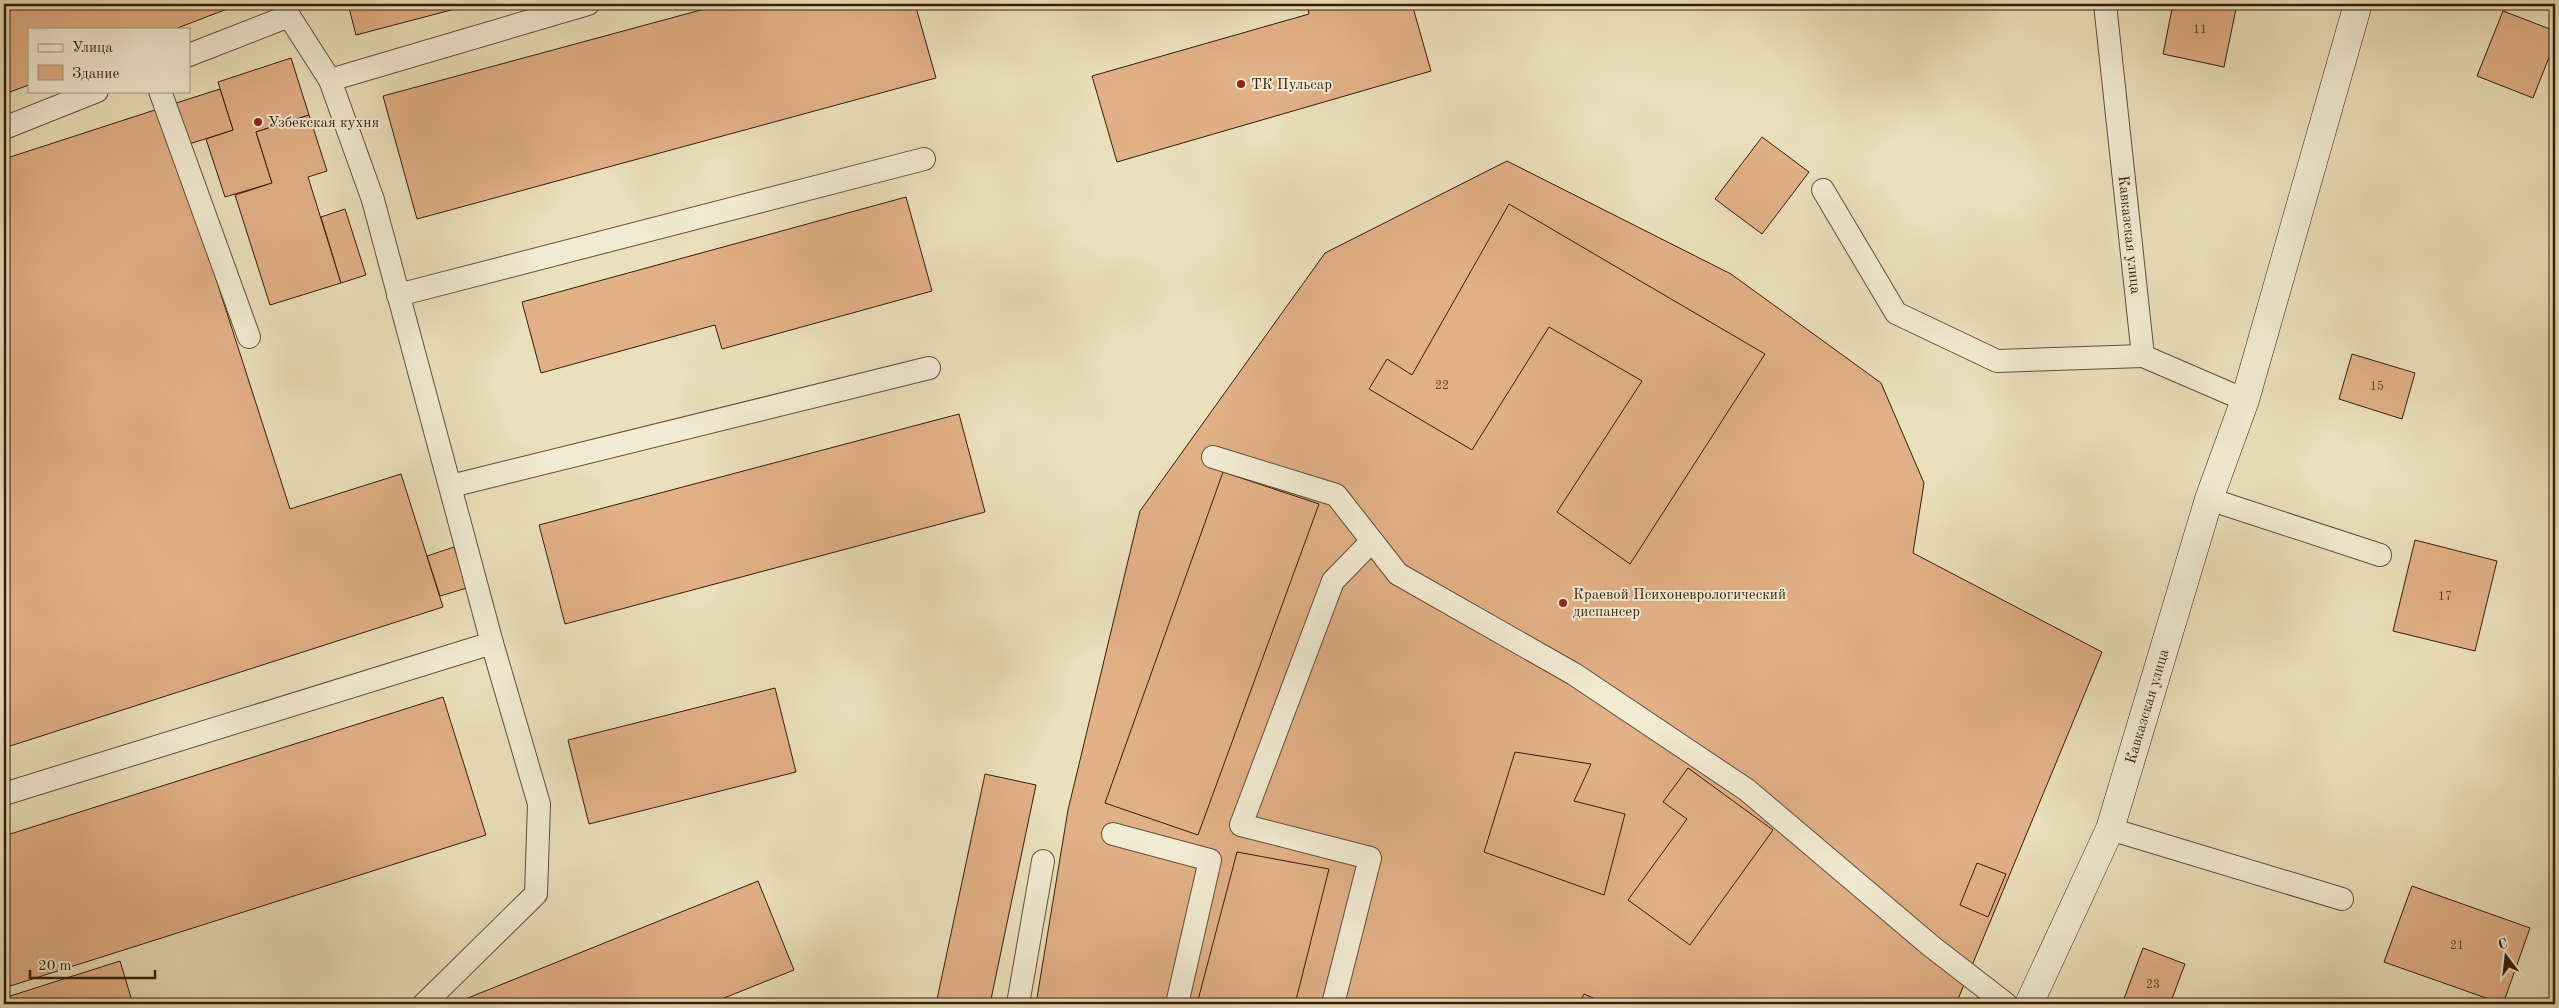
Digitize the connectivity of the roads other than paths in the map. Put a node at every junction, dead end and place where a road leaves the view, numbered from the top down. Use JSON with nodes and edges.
{"nodes":[{"id":1,"x":588,"y":4,"type":"edge"},
{"id":2,"x":2105,"y":4,"type":"edge"},
{"id":3,"x":2358,"y":4,"type":"edge"},
{"id":4,"x":287,"y":10,"type":"edge"},
{"id":5,"x":190,"y":55,"type":"edge"},
{"id":6,"x":330,"y":80,"type":"junction"},
{"id":7,"x":95,"y":92,"type":"edge"},
{"id":8,"x":160,"y":92,"type":"edge"},
{"id":9,"x":4,"y":128,"type":"edge"},
{"id":10,"x":924,"y":159,"type":"dead end"},
{"id":11,"x":1823,"y":190,"type":"dead end"},
{"id":12,"x":398,"y":295,"type":"junction"},
{"id":13,"x":249,"y":337,"type":"dead end"},
{"id":14,"x":2143,"y":356,"type":"junction"},
{"id":15,"x":929,"y":368,"type":"dead end"},
{"id":16,"x":2245,"y":400,"type":"junction"},
{"id":17,"x":1213,"y":457,"type":"dead end"},
{"id":18,"x":451,"y":486,"type":"junction"},
{"id":19,"x":2209,"y":498,"type":"junction"},
{"id":20,"x":1372,"y":540,"type":"junction"},
{"id":21,"x":2380,"y":555,"type":"dead end"},
{"id":22,"x":492,"y":643,"type":"junction"},
{"id":23,"x":4,"y":794,"type":"edge"},
{"id":24,"x":2110,"y":829,"type":"junction"},
{"id":25,"x":1113,"y":834,"type":"dead end"},
{"id":26,"x":1043,"y":861,"type":"dead end"},
{"id":27,"x":2342,"y":899,"type":"dead end"},
{"id":28,"x":424,"y":1004,"type":"edge"},
{"id":29,"x":1018,"y":1004,"type":"edge"},
{"id":30,"x":1177,"y":1004,"type":"edge"},
{"id":31,"x":1333,"y":1004,"type":"edge"},
{"id":32,"x":2006,"y":1004,"type":"edge"},
{"id":33,"x":2030,"y":1004,"type":"edge"}],
"edges":[{"from":1,"to":6,"type":"lane"},
{"from":2,"to":14,"type":"lane","name":"Кавказская улица"},
{"from":3,"to":16,"type":"street","name":"Кавказская улица"},
{"from":4,"to":5,"type":"lane"},
{"from":4,"to":6,"type":"lane"},
{"from":6,"to":12,"type":"lane"},
{"from":7,"to":9,"type":"lane"},
{"from":8,"to":13,"type":"lane"},
{"from":10,"to":12,"type":"lane"},
{"from":11,"to":14,"type":"lane"},
{"from":12,"to":18,"type":"lane"},
{"from":14,"to":16,"type":"lane"},
{"from":15,"to":18,"type":"lane"},
{"from":16,"to":19,"type":"street","name":"Кавказская улица"},
{"from":17,"to":20,"type":"lane"},
{"from":18,"to":22,"type":"lane"},
{"from":19,"to":21,"type":"lane"},
{"from":19,"to":24,"type":"street","name":"Кавказская улица"},
{"from":20,"to":31,"type":"lane"},
{"from":20,"to":32,"type":"lane"},
{"from":22,"to":23,"type":"lane"},
{"from":22,"to":28,"type":"lane"},
{"from":24,"to":27,"type":"lane"},
{"from":24,"to":33,"type":"street","name":"Кавказская улица"},
{"from":25,"to":30,"type":"lane"},
{"from":26,"to":29,"type":"lane"}]}
